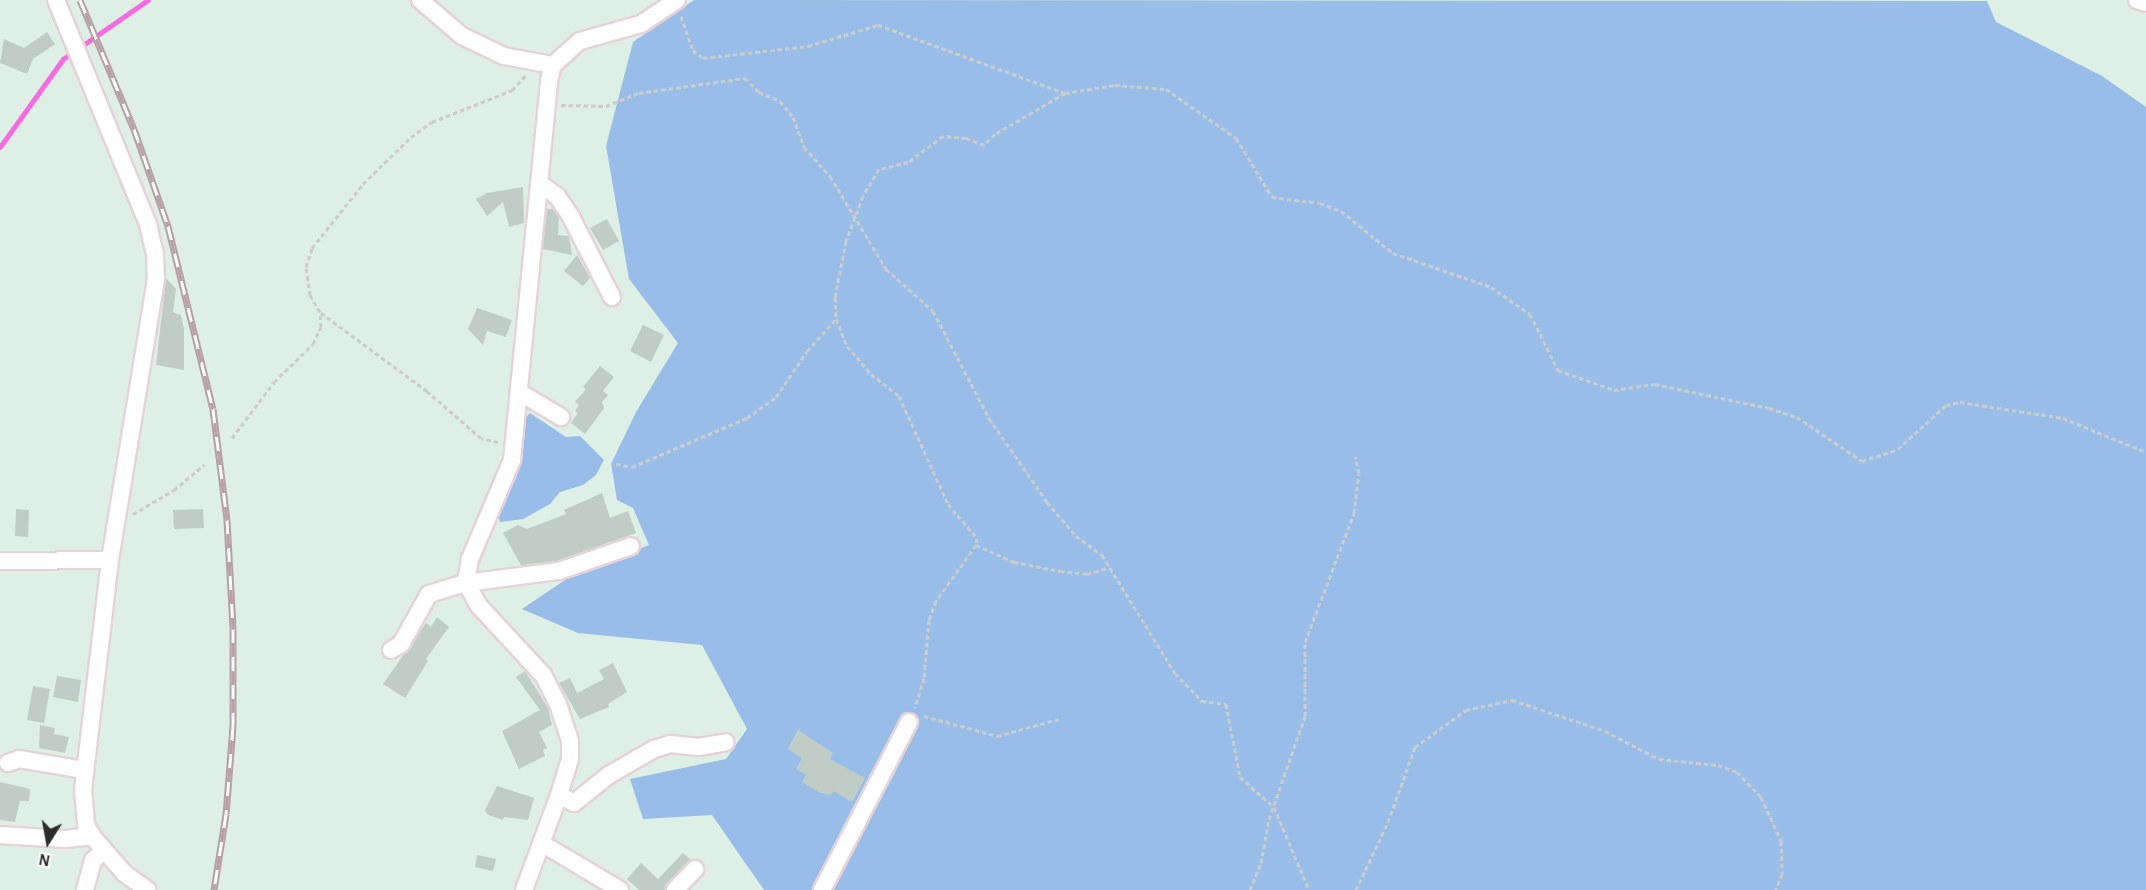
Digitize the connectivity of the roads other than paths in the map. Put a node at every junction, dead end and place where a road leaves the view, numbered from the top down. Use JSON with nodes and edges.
{"nodes":[{"id":1,"x":56,"y":0,"type":"edge"},
{"id":2,"x":420,"y":0,"type":"edge"},
{"id":3,"x":2137,"y":0,"type":"edge"},
{"id":4,"x":2146,"y":3,"type":"edge"},
{"id":5,"x":678,"y":5,"type":"edge"},
{"id":6,"x":553,"y":65,"type":"junction"},
{"id":7,"x":539,"y":183,"type":"junction"},
{"id":8,"x":612,"y":297,"type":"dead end"},
{"id":9,"x":519,"y":392,"type":"junction"},
{"id":10,"x":561,"y":417,"type":"dead end"},
{"id":11,"x":631,"y":546,"type":"dead end"},
{"id":12,"x":110,"y":560,"type":"junction"},
{"id":13,"x":0,"y":561,"type":"edge"},
{"id":14,"x":466,"y":583,"type":"junction"},
{"id":15,"x":391,"y":650,"type":"dead end"},
{"id":16,"x":909,"y":722,"type":"dead end"},
{"id":17,"x":726,"y":742,"type":"dead end"},
{"id":18,"x":8,"y":763,"type":"dead end"},
{"id":19,"x":85,"y":770,"type":"junction"},
{"id":20,"x":559,"y":795,"type":"junction"},
{"id":21,"x":0,"y":835,"type":"edge"},
{"id":22,"x":92,"y":836,"type":"junction"},
{"id":23,"x":543,"y":844,"type":"junction"},
{"id":24,"x":104,"y":851,"type":"junction"},
{"id":25,"x":695,"y":869,"type":"dead end"},
{"id":26,"x":85,"y":890,"type":"edge"},
{"id":27,"x":147,"y":890,"type":"edge"},
{"id":28,"x":524,"y":890,"type":"edge"},
{"id":29,"x":620,"y":890,"type":"edge"},
{"id":30,"x":675,"y":890,"type":"edge"},
{"id":31,"x":822,"y":890,"type":"edge"}],
"edges":[{"from":1,"to":12,"type":"street"},
{"from":2,"to":6,"type":"street"},
{"from":3,"to":4,"type":"street"},
{"from":5,"to":6,"type":"street"},
{"from":6,"to":7,"type":"street"},
{"from":7,"to":8,"type":"street"},
{"from":7,"to":9,"type":"street"},
{"from":9,"to":10,"type":"street"},
{"from":9,"to":14,"type":"street"},
{"from":11,"to":14,"type":"street"},
{"from":12,"to":13,"type":"street"},
{"from":12,"to":19,"type":"street"},
{"from":14,"to":15,"type":"street"},
{"from":14,"to":20,"type":"street"},
{"from":16,"to":31,"type":"street"},
{"from":17,"to":20,"type":"street"},
{"from":18,"to":19,"type":"street"},
{"from":19,"to":22,"type":"street"},
{"from":20,"to":23,"type":"street"},
{"from":21,"to":22,"type":"street"},
{"from":22,"to":24,"type":"street"},
{"from":23,"to":28,"type":"street"},
{"from":23,"to":29,"type":"street"},
{"from":24,"to":26,"type":"street"},
{"from":24,"to":27,"type":"street"},
{"from":25,"to":30,"type":"street"}]}
